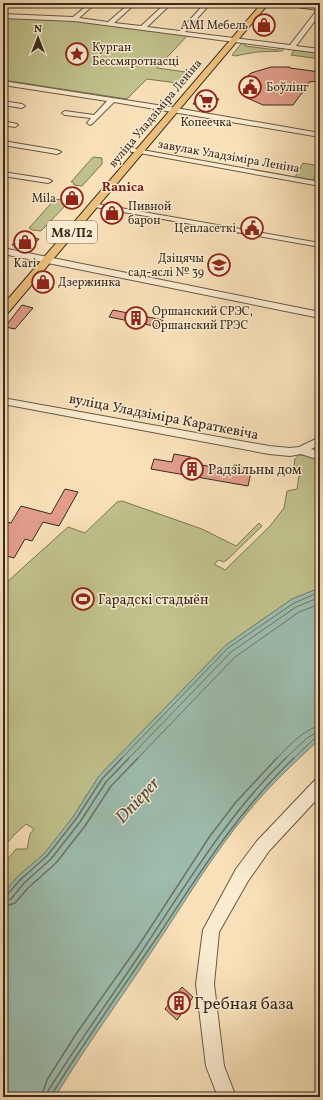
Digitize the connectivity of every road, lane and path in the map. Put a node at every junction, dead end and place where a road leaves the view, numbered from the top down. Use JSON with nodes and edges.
{"nodes":[{"id":1,"x":93,"y":3,"type":"edge"},
{"id":2,"x":133,"y":3,"type":"edge"},
{"id":3,"x":169,"y":3,"type":"edge"},
{"id":4,"x":208,"y":3,"type":"edge"},
{"id":5,"x":261,"y":3,"type":"edge"},
{"id":6,"x":266,"y":3,"type":"edge"},
{"id":7,"x":274,"y":3,"type":"edge"},
{"id":8,"x":320,"y":9,"type":"edge"},
{"id":9,"x":3,"y":16,"type":"edge"},
{"id":10,"x":74,"y":19,"type":"junction"},
{"id":11,"x":110,"y":23,"type":"junction"},
{"id":12,"x":142,"y":28,"type":"junction"},
{"id":13,"x":181,"y":33,"type":"junction"},
{"id":14,"x":232,"y":39,"type":"junction"},
{"id":15,"x":292,"y":47,"type":"junction"},
{"id":16,"x":320,"y":51,"type":"edge"},
{"id":17,"x":3,"y":83,"type":"edge"},
{"id":18,"x":112,"y":100,"type":"junction"},
{"id":19,"x":3,"y":103,"type":"edge"},
{"id":20,"x":22,"y":106,"type":"dead end"},
{"id":21,"x":172,"y":109,"type":"junction"},
{"id":22,"x":64,"y":113,"type":"dead end"},
{"id":23,"x":3,"y":123,"type":"edge"},
{"id":24,"x":15,"y":125,"type":"dead end"},
{"id":25,"x":320,"y":135,"type":"edge"},
{"id":26,"x":3,"y":143,"type":"edge"},
{"id":27,"x":137,"y":150,"type":"junction"},
{"id":28,"x":58,"y":152,"type":"dead end"},
{"id":29,"x":3,"y":174,"type":"edge"},
{"id":30,"x":48,"y":181,"type":"dead end"},
{"id":31,"x":320,"y":184,"type":"edge"},
{"id":32,"x":94,"y":205,"type":"junction"},
{"id":33,"x":320,"y":245,"type":"edge"},
{"id":34,"x":3,"y":251,"type":"edge"},
{"id":35,"x":44,"y":259,"type":"junction"},
{"id":36,"x":3,"y":302,"type":"edge"},
{"id":37,"x":3,"y":312,"type":"edge"},
{"id":38,"x":320,"y":315,"type":"edge"},
{"id":39,"x":3,"y":401,"type":"edge"},
{"id":40,"x":320,"y":441,"type":"edge"},
{"id":41,"x":301,"y":450,"type":"junction"},
{"id":42,"x":320,"y":456,"type":"edge"},
{"id":43,"x":320,"y":786,"type":"edge"},
{"id":44,"x":227,"y":1097,"type":"edge"}],
"edges":[{"from":1,"to":10,"type":"street"},
{"from":2,"to":11,"type":"street"},
{"from":3,"to":12,"type":"street"},
{"from":4,"to":13,"type":"street"},
{"from":5,"to":14,"type":"main road","name":"вуліца Уладзіміра Леніна","number":"М8/П2"},
{"from":6,"to":14,"type":"main road","name":"вуліца Уладзіміра Леніна","number":"М8/П2"},
{"from":7,"to":8,"type":"street"},
{"from":8,"to":15,"type":"street"},
{"from":9,"to":10,"type":"street"},
{"from":10,"to":11,"type":"street"},
{"from":11,"to":12,"type":"street"},
{"from":12,"to":13,"type":"street"},
{"from":13,"to":14,"type":"street"},
{"from":14,"to":15,"type":"street"},
{"from":14,"to":21,"type":"main road","name":"вуліца Уладзіміра Леніна","number":"М8/П2"},
{"from":15,"to":16,"type":"street"},
{"from":17,"to":18,"type":"street"},
{"from":18,"to":21,"type":"street"},
{"from":18,"to":22,"type":"street"},
{"from":19,"to":20,"type":"street"},
{"from":21,"to":25,"type":"street"},
{"from":21,"to":27,"type":"main road","name":"вуліца Уладзіміра Леніна","number":"М8/П2"},
{"from":23,"to":24,"type":"street"},
{"from":26,"to":28,"type":"street"},
{"from":27,"to":31,"type":"street","name":"завулак Уладзіміра Леніна"},
{"from":27,"to":32,"type":"main road","name":"вуліца Уладзіміра Леніна","number":"М8/П2"},
{"from":27,"to":35,"type":"main road","name":"вуліца Уладзіміра Леніна","number":"М8/П2"},
{"from":29,"to":30,"type":"street"},
{"from":32,"to":33,"type":"street"},
{"from":32,"to":35,"type":"main road","name":"вуліца Уладзіміра Леніна","number":"М8/П2"},
{"from":34,"to":35,"type":"street"},
{"from":35,"to":36,"type":"main road","name":"вуліца Уладзіміра Леніна","number":"М8/П2"},
{"from":35,"to":37,"type":"main road","name":"вуліца Уладзіміра Леніна","number":"М8/П2"},
{"from":35,"to":38,"type":"street"},
{"from":39,"to":41,"type":"street","name":"вуліца Уладзіміра Караткевіча"},
{"from":40,"to":41,"type":"street"},
{"from":41,"to":42,"type":"street","name":"вуліца Уладзіміра Караткевіча"},
{"from":43,"to":44,"type":"street"}]}
